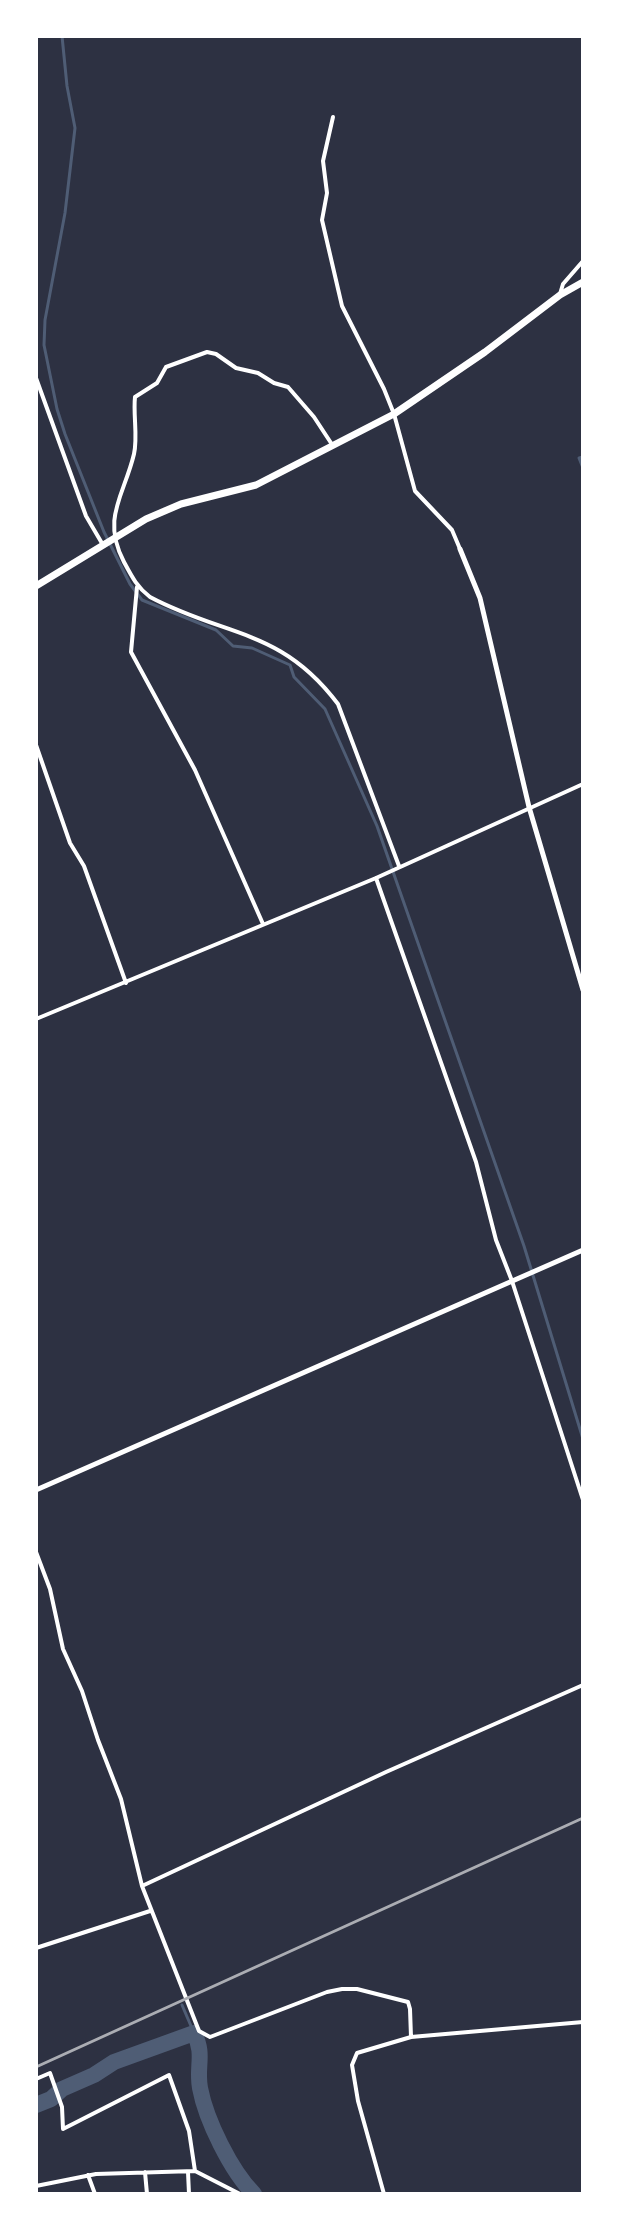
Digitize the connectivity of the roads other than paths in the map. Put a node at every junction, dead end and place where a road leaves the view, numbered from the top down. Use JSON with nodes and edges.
{"nodes":[{"id":1,"x":333,"y":117,"type":"dead end"},
{"id":2,"x":583,"y":261,"type":"edge"},
{"id":3,"x":583,"y":282,"type":"edge"},
{"id":4,"x":560,"y":295,"type":"junction"},
{"id":5,"x":36,"y":378,"type":"edge"},
{"id":6,"x":394,"y":414,"type":"junction"},
{"id":7,"x":334,"y":447,"type":"junction"},
{"id":8,"x":114,"y":539,"type":"junction"},
{"id":9,"x":104,"y":545,"type":"junction"},
{"id":10,"x":460,"y":549,"type":"joint"},
{"id":11,"x":36,"y":586,"type":"edge"},
{"id":12,"x":137,"y":587,"type":"junction"},
{"id":13,"x":36,"y":745,"type":"edge"},
{"id":14,"x":583,"y":784,"type":"edge"},
{"id":15,"x":529,"y":807,"type":"junction"},
{"id":16,"x":399,"y":866,"type":"junction"},
{"id":17,"x":376,"y":878,"type":"junction"},
{"id":18,"x":263,"y":924,"type":"junction"},
{"id":19,"x":126,"y":983,"type":"junction"},
{"id":20,"x":583,"y":990,"type":"edge"},
{"id":21,"x":36,"y":1019,"type":"edge"},
{"id":22,"x":583,"y":1250,"type":"edge"},
{"id":23,"x":512,"y":1281,"type":"junction"},
{"id":24,"x":36,"y":1490,"type":"edge"},
{"id":25,"x":583,"y":1500,"type":"edge"},
{"id":26,"x":36,"y":1552,"type":"edge"},
{"id":27,"x":583,"y":1685,"type":"edge"},
{"id":28,"x":142,"y":1886,"type":"junction"},
{"id":29,"x":150,"y":1911,"type":"junction"},
{"id":30,"x":36,"y":1948,"type":"edge"},
{"id":31,"x":583,"y":2022,"type":"edge"},
{"id":32,"x":411,"y":2037,"type":"junction"},
{"id":33,"x":36,"y":2079,"type":"edge"},
{"id":34,"x":192,"y":2171,"type":"junction"},
{"id":35,"x":145,"y":2172,"type":"junction"},
{"id":36,"x":88,"y":2175,"type":"junction"},
{"id":37,"x":36,"y":2186,"type":"edge"},
{"id":38,"x":95,"y":2194,"type":"edge"},
{"id":39,"x":147,"y":2194,"type":"edge"},
{"id":40,"x":189,"y":2194,"type":"edge"},
{"id":41,"x":240,"y":2194,"type":"edge"},
{"id":42,"x":384,"y":2194,"type":"edge"}],
"edges":[{"from":1,"to":6,"type":"street"},
{"from":2,"to":4,"type":"street"},
{"from":3,"to":4,"type":"main road"},
{"from":4,"to":6,"type":"main road"},
{"from":5,"to":9,"type":"street"},
{"from":6,"to":7,"type":"main road"},
{"from":6,"to":10,"type":"street"},
{"from":7,"to":8,"type":"main road"},
{"from":7,"to":8,"type":"street"},
{"from":8,"to":9,"type":"main road"},
{"from":8,"to":12,"type":"street"},
{"from":9,"to":11,"type":"main road"},
{"from":10,"to":15,"type":"street"},
{"from":12,"to":16,"type":"street"},
{"from":12,"to":18,"type":"street"},
{"from":13,"to":19,"type":"street"},
{"from":14,"to":15,"type":"street"},
{"from":15,"to":16,"type":"street"},
{"from":15,"to":20,"type":"street"},
{"from":16,"to":17,"type":"street"},
{"from":17,"to":18,"type":"street"},
{"from":17,"to":23,"type":"street"},
{"from":18,"to":19,"type":"street"},
{"from":19,"to":21,"type":"street"},
{"from":22,"to":23,"type":"street"},
{"from":23,"to":24,"type":"street"},
{"from":23,"to":25,"type":"street"},
{"from":26,"to":28,"type":"street"},
{"from":27,"to":28,"type":"street"},
{"from":28,"to":29,"type":"street"},
{"from":29,"to":30,"type":"street"},
{"from":29,"to":32,"type":"street"},
{"from":31,"to":32,"type":"street"},
{"from":32,"to":42,"type":"street"},
{"from":33,"to":34,"type":"street"},
{"from":34,"to":35,"type":"street"},
{"from":34,"to":40,"type":"street"},
{"from":34,"to":41,"type":"street"},
{"from":35,"to":36,"type":"street"},
{"from":35,"to":39,"type":"street"},
{"from":36,"to":37,"type":"street"},
{"from":36,"to":38,"type":"street"}]}
